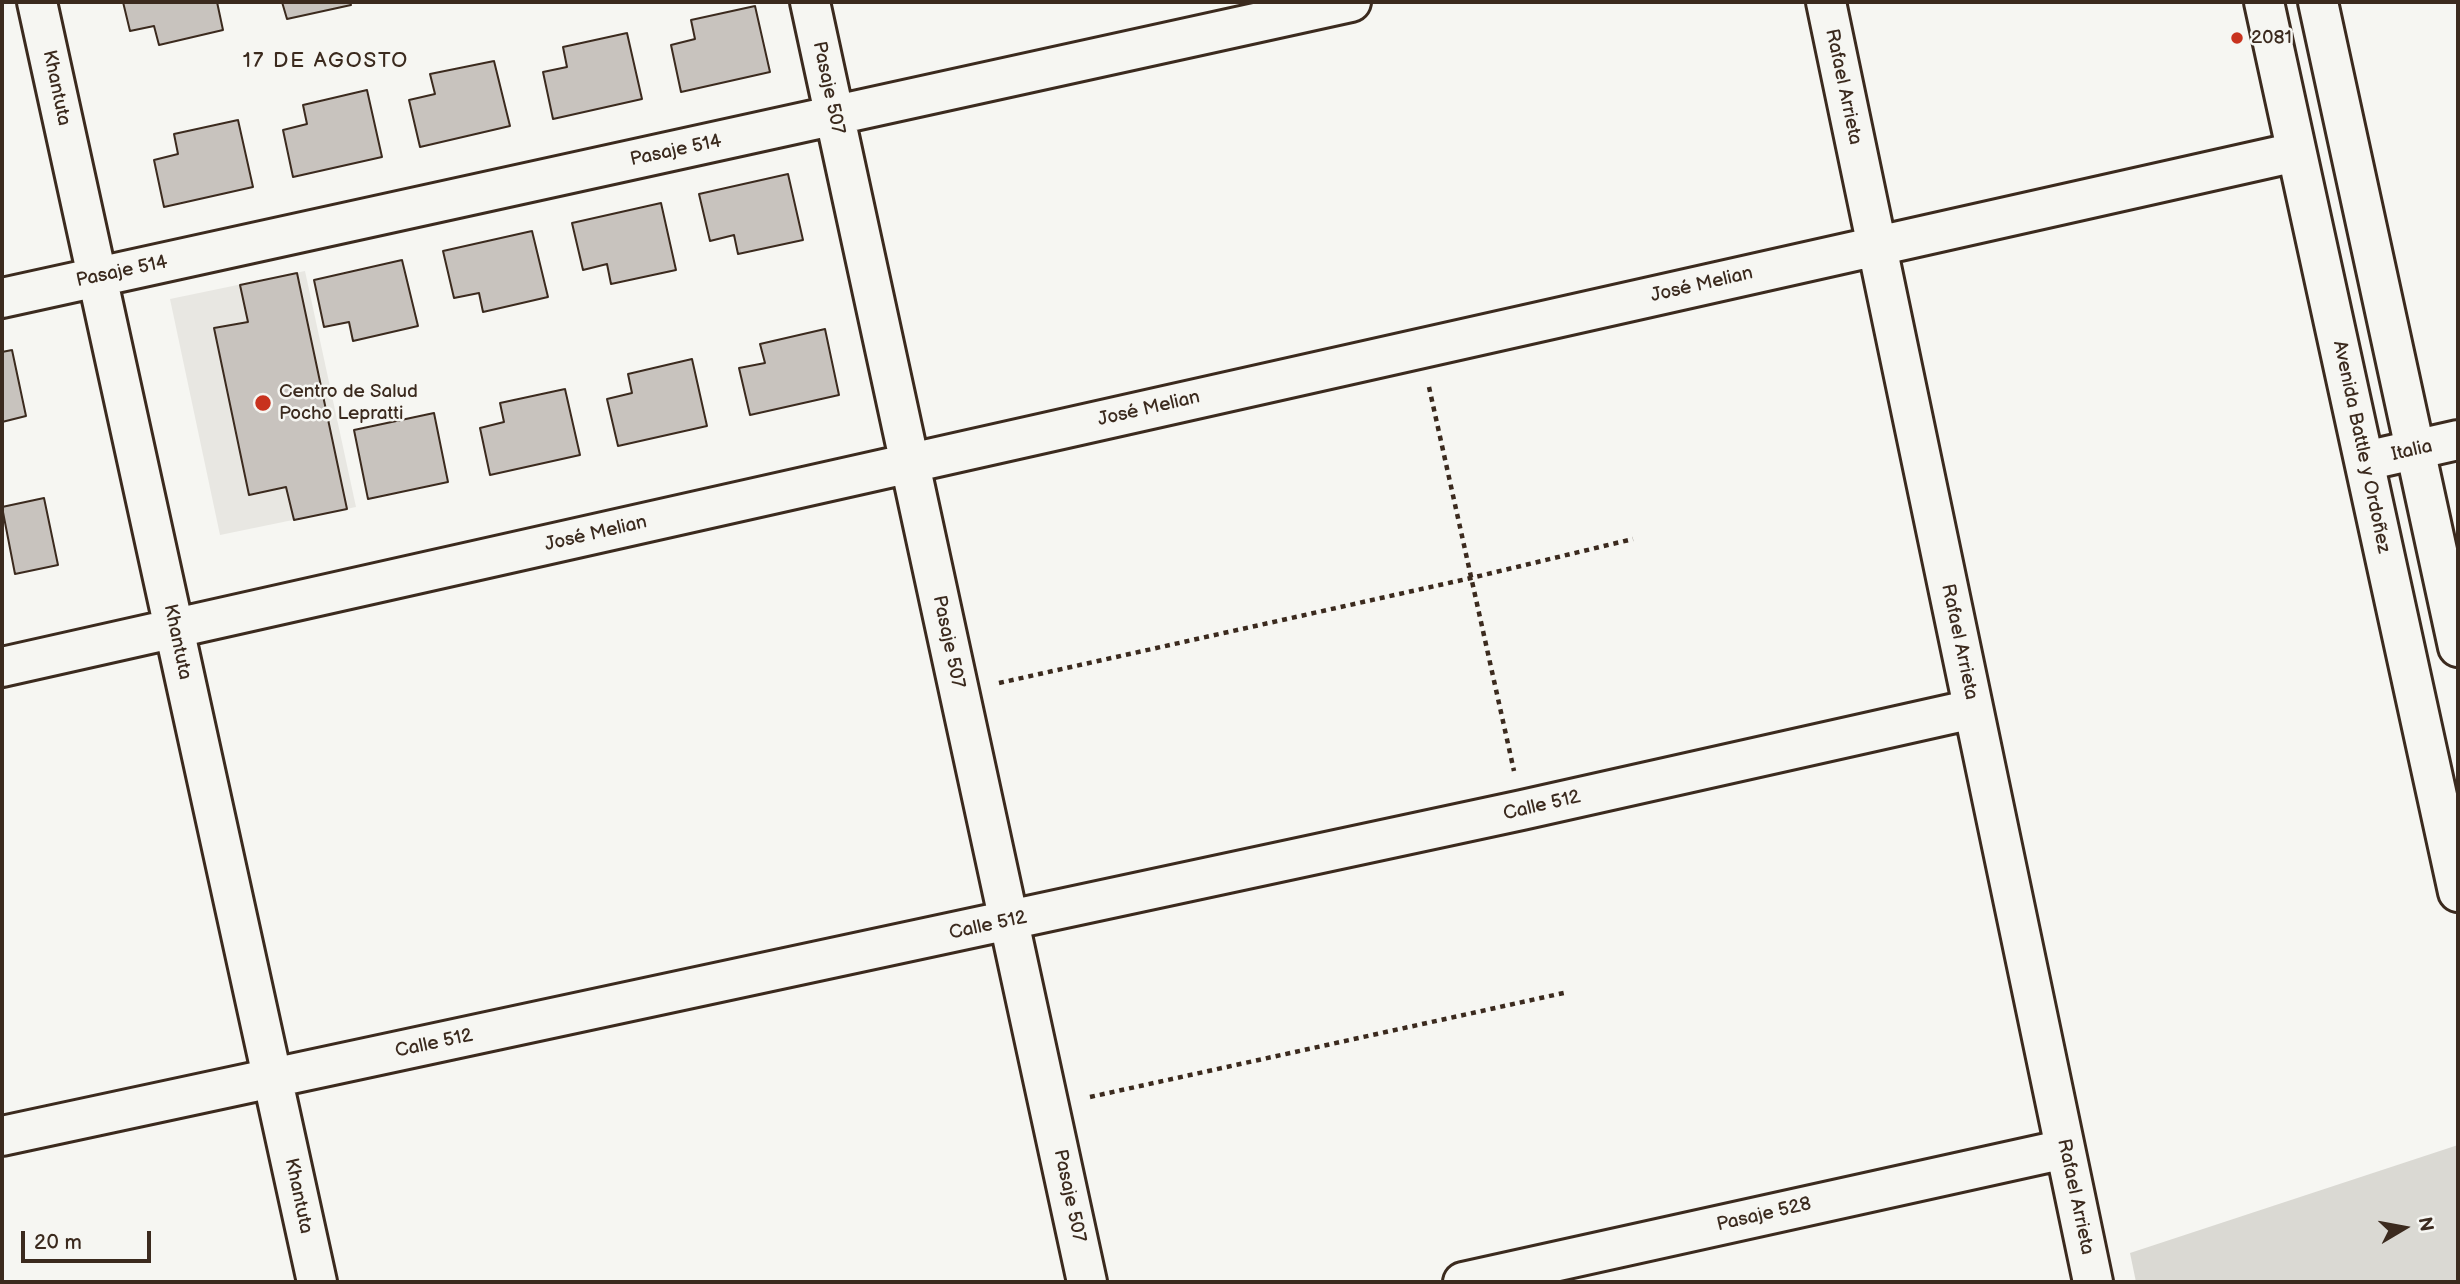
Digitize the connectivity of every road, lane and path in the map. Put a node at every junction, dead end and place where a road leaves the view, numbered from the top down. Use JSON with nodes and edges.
{"nodes":[{"id":1,"x":37,"y":2,"type":"edge"},
{"id":2,"x":810,"y":2,"type":"edge"},
{"id":3,"x":1351,"y":2,"type":"edge"},
{"id":4,"x":1826,"y":2,"type":"edge"},
{"id":5,"x":2264,"y":2,"type":"edge"},
{"id":6,"x":2318,"y":2,"type":"edge"},
{"id":7,"x":834,"y":116,"type":"junction"},
{"id":8,"x":2296,"y":152,"type":"junction"},
{"id":9,"x":1877,"y":246,"type":"junction"},
{"id":10,"x":97,"y":277,"type":"junction"},
{"id":11,"x":2,"y":298,"type":"edge"},
{"id":12,"x":1420,"y":348,"type":"junction"},
{"id":13,"x":2458,"y":440,"type":"edge"},
{"id":14,"x":2416,"y":451,"type":"junction"},
{"id":15,"x":2365,"y":461,"type":"junction"},
{"id":16,"x":909,"y":463,"type":"junction"},
{"id":17,"x":1633,"y":539,"type":"dead end"},
{"id":18,"x":1471,"y":578,"type":"junction"},
{"id":19,"x":174,"y":628,"type":"junction"},
{"id":20,"x":2458,"y":647,"type":"edge"},
{"id":21,"x":2,"y":667,"type":"edge"},
{"id":22,"x":959,"y":691,"type":"junction"},
{"id":23,"x":1973,"y":709,"type":"junction"},
{"id":24,"x":1522,"y":810,"type":"junction"},
{"id":25,"x":2458,"y":892,"type":"edge"},
{"id":26,"x":1009,"y":921,"type":"junction"},
{"id":27,"x":1568,"y":992,"type":"dead end"},
{"id":28,"x":272,"y":1079,"type":"junction"},
{"id":29,"x":1049,"y":1106,"type":"junction"},
{"id":30,"x":2,"y":1136,"type":"edge"},
{"id":31,"x":2065,"y":1149,"type":"junction"},
{"id":32,"x":317,"y":1282,"type":"edge"},
{"id":33,"x":1087,"y":1282,"type":"edge"},
{"id":34,"x":1463,"y":1282,"type":"edge"},
{"id":35,"x":2093,"y":1282,"type":"edge"}],
"edges":[{"from":1,"to":10,"type":"street","name":"Khantuta"},
{"from":2,"to":7,"type":"street","name":"Pasaje 507"},
{"from":3,"to":7,"type":"street","name":"Pasaje 514"},
{"from":4,"to":9,"type":"street","name":"Rafael Arrieta"},
{"from":5,"to":8,"type":"street","name":"Avenida Battle y Ordoñez"},
{"from":6,"to":14,"type":"street"},
{"from":7,"to":10,"type":"street","name":"Pasaje 514"},
{"from":7,"to":16,"type":"street","name":"Pasaje 507"},
{"from":8,"to":9,"type":"street","name":"José Melian"},
{"from":8,"to":15,"type":"street","name":"Avenida Battle y Ordoñez"},
{"from":9,"to":12,"type":"street","name":"José Melian"},
{"from":9,"to":23,"type":"street","name":"Rafael Arrieta"},
{"from":10,"to":11,"type":"street","name":"Pasaje 514"},
{"from":10,"to":19,"type":"street","name":"Khantuta"},
{"from":12,"to":16,"type":"street","name":"José Melian"},
{"from":12,"to":18,"type":"path"},
{"from":13,"to":14,"type":"street","name":"Italia"},
{"from":14,"to":15,"type":"street","name":"Italia"},
{"from":14,"to":20,"type":"street"},
{"from":15,"to":25,"type":"street","name":"Avenida Battle y Ordoñez"},
{"from":16,"to":19,"type":"street","name":"José Melian"},
{"from":16,"to":22,"type":"street","name":"Pasaje 507"},
{"from":17,"to":18,"type":"path"},
{"from":18,"to":22,"type":"path"},
{"from":18,"to":24,"type":"path"},
{"from":19,"to":21,"type":"street","name":"José Melian"},
{"from":19,"to":28,"type":"street","name":"Khantuta"},
{"from":22,"to":26,"type":"street","name":"Pasaje 507"},
{"from":23,"to":24,"type":"street","name":"Calle 512"},
{"from":23,"to":31,"type":"street","name":"Rafael Arrieta"},
{"from":24,"to":26,"type":"street","name":"Calle 512"},
{"from":26,"to":28,"type":"street","name":"Calle 512"},
{"from":26,"to":29,"type":"street","name":"Pasaje 507"},
{"from":27,"to":29,"type":"path"},
{"from":28,"to":30,"type":"street","name":"Calle 512"},
{"from":28,"to":32,"type":"street","name":"Khantuta"},
{"from":29,"to":33,"type":"street","name":"Pasaje 507"},
{"from":31,"to":34,"type":"street","name":"Pasaje 528"},
{"from":31,"to":35,"type":"street","name":"Rafael Arrieta"}]}
